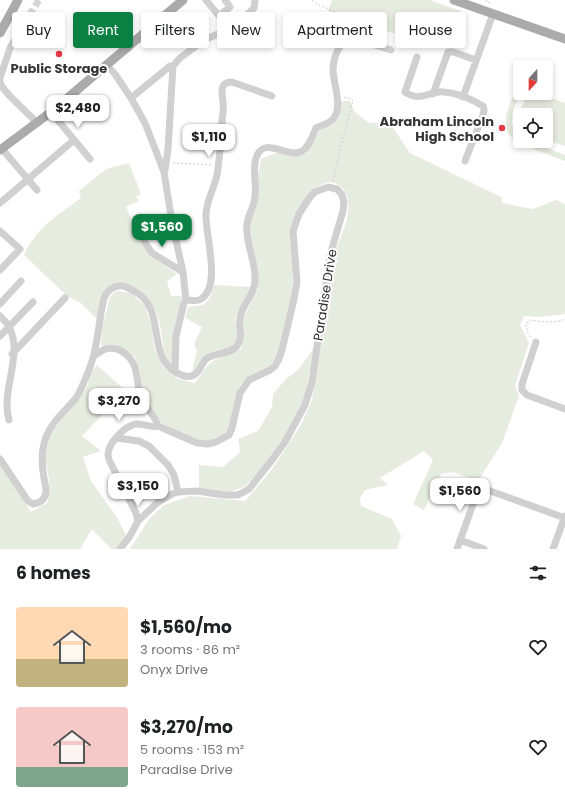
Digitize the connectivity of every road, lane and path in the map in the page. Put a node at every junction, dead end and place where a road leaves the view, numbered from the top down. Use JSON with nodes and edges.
{"nodes":[{"id":1,"x":18,"y":0,"type":"edge"},
{"id":2,"x":183,"y":0,"type":"edge"},
{"id":3,"x":206,"y":0,"type":"edge"},
{"id":4,"x":225,"y":0,"type":"edge"},
{"id":5,"x":255,"y":0,"type":"edge"},
{"id":6,"x":312,"y":0,"type":"edge"},
{"id":7,"x":454,"y":0,"type":"edge"},
{"id":8,"x":335,"y":12,"type":"edge"},
{"id":9,"x":493,"y":14,"type":"junction"},
{"id":10,"x":0,"y":33,"type":"edge"},
{"id":11,"x":565,"y":39,"type":"edge"},
{"id":12,"x":12,"y":45,"type":"edge"},
{"id":13,"x":391,"y":50,"type":"dead end"},
{"id":14,"x":417,"y":58,"type":"dead end"},
{"id":15,"x":476,"y":60,"type":"junction"},
{"id":16,"x":106,"y":64,"type":"junction"},
{"id":17,"x":173,"y":66,"type":"junction"},
{"id":18,"x":0,"y":78,"type":"edge"},
{"id":19,"x":0,"y":82,"type":"edge"},
{"id":20,"x":433,"y":94,"type":"junction"},
{"id":21,"x":272,"y":96,"type":"dead end"},
{"id":22,"x":462,"y":97,"type":"junction"},
{"id":23,"x":131,"y":98,"type":"junction"},
{"id":24,"x":337,"y":98,"type":"junction"},
{"id":25,"x":51,"y":112,"type":"junction"},
{"id":26,"x":37,"y":123,"type":"junction"},
{"id":27,"x":74,"y":140,"type":"junction"},
{"id":28,"x":1,"y":148,"type":"edge"},
{"id":29,"x":90,"y":159,"type":"dead end"},
{"id":30,"x":465,"y":161,"type":"dead end"},
{"id":31,"x":166,"y":163,"type":"junction"},
{"id":32,"x":218,"y":165,"type":"junction"},
{"id":33,"x":164,"y":172,"type":"junction"},
{"id":34,"x":28,"y":179,"type":"junction"},
{"id":35,"x":332,"y":187,"type":"junction"},
{"id":36,"x":37,"y":190,"type":"dead end"},
{"id":37,"x":0,"y":203,"type":"edge"},
{"id":38,"x":138,"y":227,"type":"dead end"},
{"id":39,"x":0,"y":231,"type":"edge"},
{"id":40,"x":0,"y":270,"type":"edge"},
{"id":41,"x":183,"y":272,"type":"junction"},
{"id":42,"x":21,"y":281,"type":"dead end"},
{"id":43,"x":65,"y":298,"type":"dead end"},
{"id":44,"x":186,"y":300,"type":"junction"},
{"id":45,"x":32,"y":302,"type":"dead end"},
{"id":46,"x":0,"y":304,"type":"edge"},
{"id":47,"x":0,"y":316,"type":"edge"},
{"id":48,"x":565,"y":319,"type":"edge"},
{"id":49,"x":9,"y":326,"type":"junction"},
{"id":50,"x":0,"y":336,"type":"edge"},
{"id":51,"x":536,"y":342,"type":"joint"},
{"id":52,"x":12,"y":354,"type":"junction"},
{"id":53,"x":94,"y":356,"type":"junction"},
{"id":54,"x":175,"y":372,"type":"junction"},
{"id":55,"x":565,"y":409,"type":"edge"},
{"id":56,"x":9,"y":420,"type":"dead end"},
{"id":57,"x":158,"y":426,"type":"junction"},
{"id":58,"x":116,"y":438,"type":"junction"},
{"id":59,"x":0,"y":459,"type":"edge"},
{"id":60,"x":178,"y":492,"type":"junction"},
{"id":61,"x":565,"y":517,"type":"edge"},
{"id":62,"x":138,"y":521,"type":"junction"},
{"id":63,"x":460,"y":540,"type":"junction"},
{"id":64,"x":120,"y":549,"type":"edge"},
{"id":65,"x":457,"y":549,"type":"edge"},
{"id":66,"x":484,"y":549,"type":"edge"},
{"id":67,"x":553,"y":549,"type":"edge"}],
"edges":[{"from":1,"to":10,"type":"main road"},
{"from":2,"to":16,"type":"main road"},
{"from":3,"to":4,"type":"street"},
{"from":5,"to":17,"type":"street"},
{"from":6,"to":8,"type":"path"},
{"from":7,"to":9,"type":"main road"},
{"from":9,"to":11,"type":"main road"},
{"from":9,"to":15,"type":"street"},
{"from":12,"to":18,"type":"street"},
{"from":13,"to":24,"type":"street"},
{"from":14,"to":20,"type":"street"},
{"from":15,"to":20,"type":"street"},
{"from":15,"to":22,"type":"street"},
{"from":16,"to":23,"type":"street"},
{"from":16,"to":25,"type":"main road"},
{"from":17,"to":23,"type":"street"},
{"from":17,"to":31,"type":"street"},
{"from":19,"to":26,"type":"street"},
{"from":20,"to":22,"type":"street"},
{"from":21,"to":32,"type":"street"},
{"from":22,"to":30,"type":"street"},
{"from":23,"to":33,"type":"street"},
{"from":24,"to":35,"type":"path"},
{"from":24,"to":54,"type":"street"},
{"from":25,"to":26,"type":"main road"},
{"from":25,"to":27,"type":"street"},
{"from":26,"to":28,"type":"main road"},
{"from":27,"to":29,"type":"street"},
{"from":27,"to":34,"type":"street"},
{"from":28,"to":34,"type":"street"},
{"from":31,"to":32,"type":"path"},
{"from":31,"to":33,"type":"street"},
{"from":32,"to":44,"type":"street"},
{"from":33,"to":41,"type":"street"},
{"from":34,"to":36,"type":"street"},
{"from":34,"to":37,"type":"street"},
{"from":35,"to":57,"type":"street"},
{"from":35,"to":60,"type":"street","name":"Paradise Drive"},
{"from":38,"to":41,"type":"street"},
{"from":39,"to":40,"type":"street"},
{"from":41,"to":44,"type":"street"},
{"from":42,"to":46,"type":"street"},
{"from":43,"to":52,"type":"street"},
{"from":44,"to":54,"type":"street"},
{"from":45,"to":49,"type":"street"},
{"from":47,"to":49,"type":"street"},
{"from":48,"to":51,"type":"path"},
{"from":49,"to":50,"type":"street"},
{"from":49,"to":52,"type":"street"},
{"from":51,"to":55,"type":"street"},
{"from":52,"to":56,"type":"street"},
{"from":53,"to":54,"type":"street"},
{"from":53,"to":57,"type":"street"},
{"from":53,"to":59,"type":"street"},
{"from":57,"to":58,"type":"street"},
{"from":58,"to":60,"type":"street"},
{"from":58,"to":62,"type":"street"},
{"from":60,"to":62,"type":"street"},
{"from":61,"to":63,"type":"street"},
{"from":61,"to":67,"type":"street"},
{"from":62,"to":64,"type":"street"},
{"from":63,"to":65,"type":"street"},
{"from":63,"to":66,"type":"street"}]}
